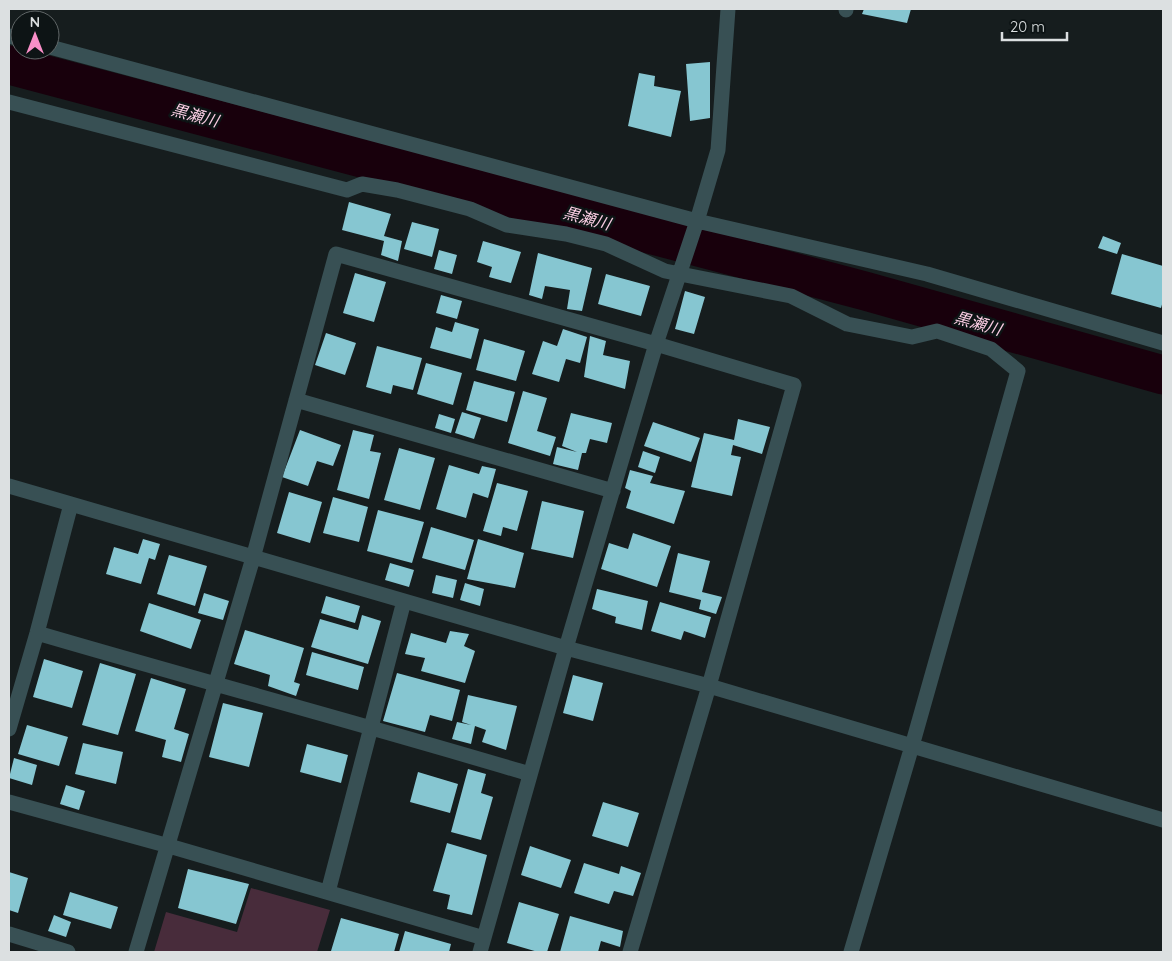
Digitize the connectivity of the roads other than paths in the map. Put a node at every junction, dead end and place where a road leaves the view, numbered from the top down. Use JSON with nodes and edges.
{"nodes":[{"id":1,"x":728,"y":9,"type":"edge"},
{"id":2,"x":60,"y":50,"type":"edge"},
{"id":3,"x":9,"y":102,"type":"edge"},
{"id":4,"x":697,"y":221,"type":"junction"},
{"id":5,"x":681,"y":269,"type":"junction"},
{"id":6,"x":1163,"y":343,"type":"edge"},
{"id":7,"x":656,"y":344,"type":"junction"},
{"id":8,"x":296,"y":400,"type":"junction"},
{"id":9,"x":9,"y":486,"type":"edge"},
{"id":10,"x":612,"y":491,"type":"junction"},
{"id":11,"x":71,"y":504,"type":"junction"},
{"id":12,"x":253,"y":558,"type":"junction"},
{"id":13,"x":404,"y":601,"type":"junction"},
{"id":14,"x":37,"y":633,"type":"junction"},
{"id":15,"x":566,"y":648,"type":"junction"},
{"id":16,"x":216,"y":685,"type":"junction"},
{"id":17,"x":709,"y":686,"type":"junction"},
{"id":18,"x":371,"y":727,"type":"junction"},
{"id":19,"x":9,"y":729,"type":"edge"},
{"id":20,"x":912,"y":746,"type":"junction"},
{"id":21,"x":530,"y":774,"type":"junction"},
{"id":22,"x":9,"y":802,"type":"edge"},
{"id":23,"x":1163,"y":820,"type":"edge"},
{"id":24,"x":168,"y":846,"type":"junction"},
{"id":25,"x":328,"y":892,"type":"junction"},
{"id":26,"x":9,"y":934,"type":"edge"},
{"id":27,"x":482,"y":945,"type":"edge"},
{"id":28,"x":68,"y":952,"type":"edge"},
{"id":29,"x":136,"y":952,"type":"edge"},
{"id":30,"x":630,"y":952,"type":"edge"},
{"id":31,"x":851,"y":952,"type":"edge"}],
"edges":[{"from":1,"to":4,"type":"street"},
{"from":2,"to":4,"type":"street"},
{"from":3,"to":5,"type":"street"},
{"from":4,"to":5,"type":"street"},
{"from":4,"to":6,"type":"street"},
{"from":5,"to":7,"type":"street"},
{"from":5,"to":20,"type":"street"},
{"from":7,"to":8,"type":"street"},
{"from":7,"to":10,"type":"street"},
{"from":7,"to":17,"type":"street"},
{"from":8,"to":10,"type":"street"},
{"from":8,"to":12,"type":"street"},
{"from":9,"to":11,"type":"street"},
{"from":10,"to":15,"type":"street"},
{"from":11,"to":12,"type":"street"},
{"from":11,"to":14,"type":"street"},
{"from":12,"to":13,"type":"street"},
{"from":12,"to":16,"type":"street"},
{"from":13,"to":15,"type":"street"},
{"from":13,"to":18,"type":"street"},
{"from":14,"to":16,"type":"street"},
{"from":14,"to":19,"type":"street"},
{"from":15,"to":17,"type":"street"},
{"from":15,"to":21,"type":"street"},
{"from":16,"to":18,"type":"street"},
{"from":16,"to":24,"type":"street"},
{"from":17,"to":20,"type":"street"},
{"from":17,"to":30,"type":"street"},
{"from":18,"to":21,"type":"street"},
{"from":18,"to":25,"type":"street"},
{"from":20,"to":23,"type":"street"},
{"from":20,"to":31,"type":"street"},
{"from":21,"to":27,"type":"street"},
{"from":22,"to":24,"type":"street"},
{"from":24,"to":25,"type":"street"},
{"from":24,"to":29,"type":"street"},
{"from":25,"to":27,"type":"street"},
{"from":26,"to":28,"type":"street"}]}
